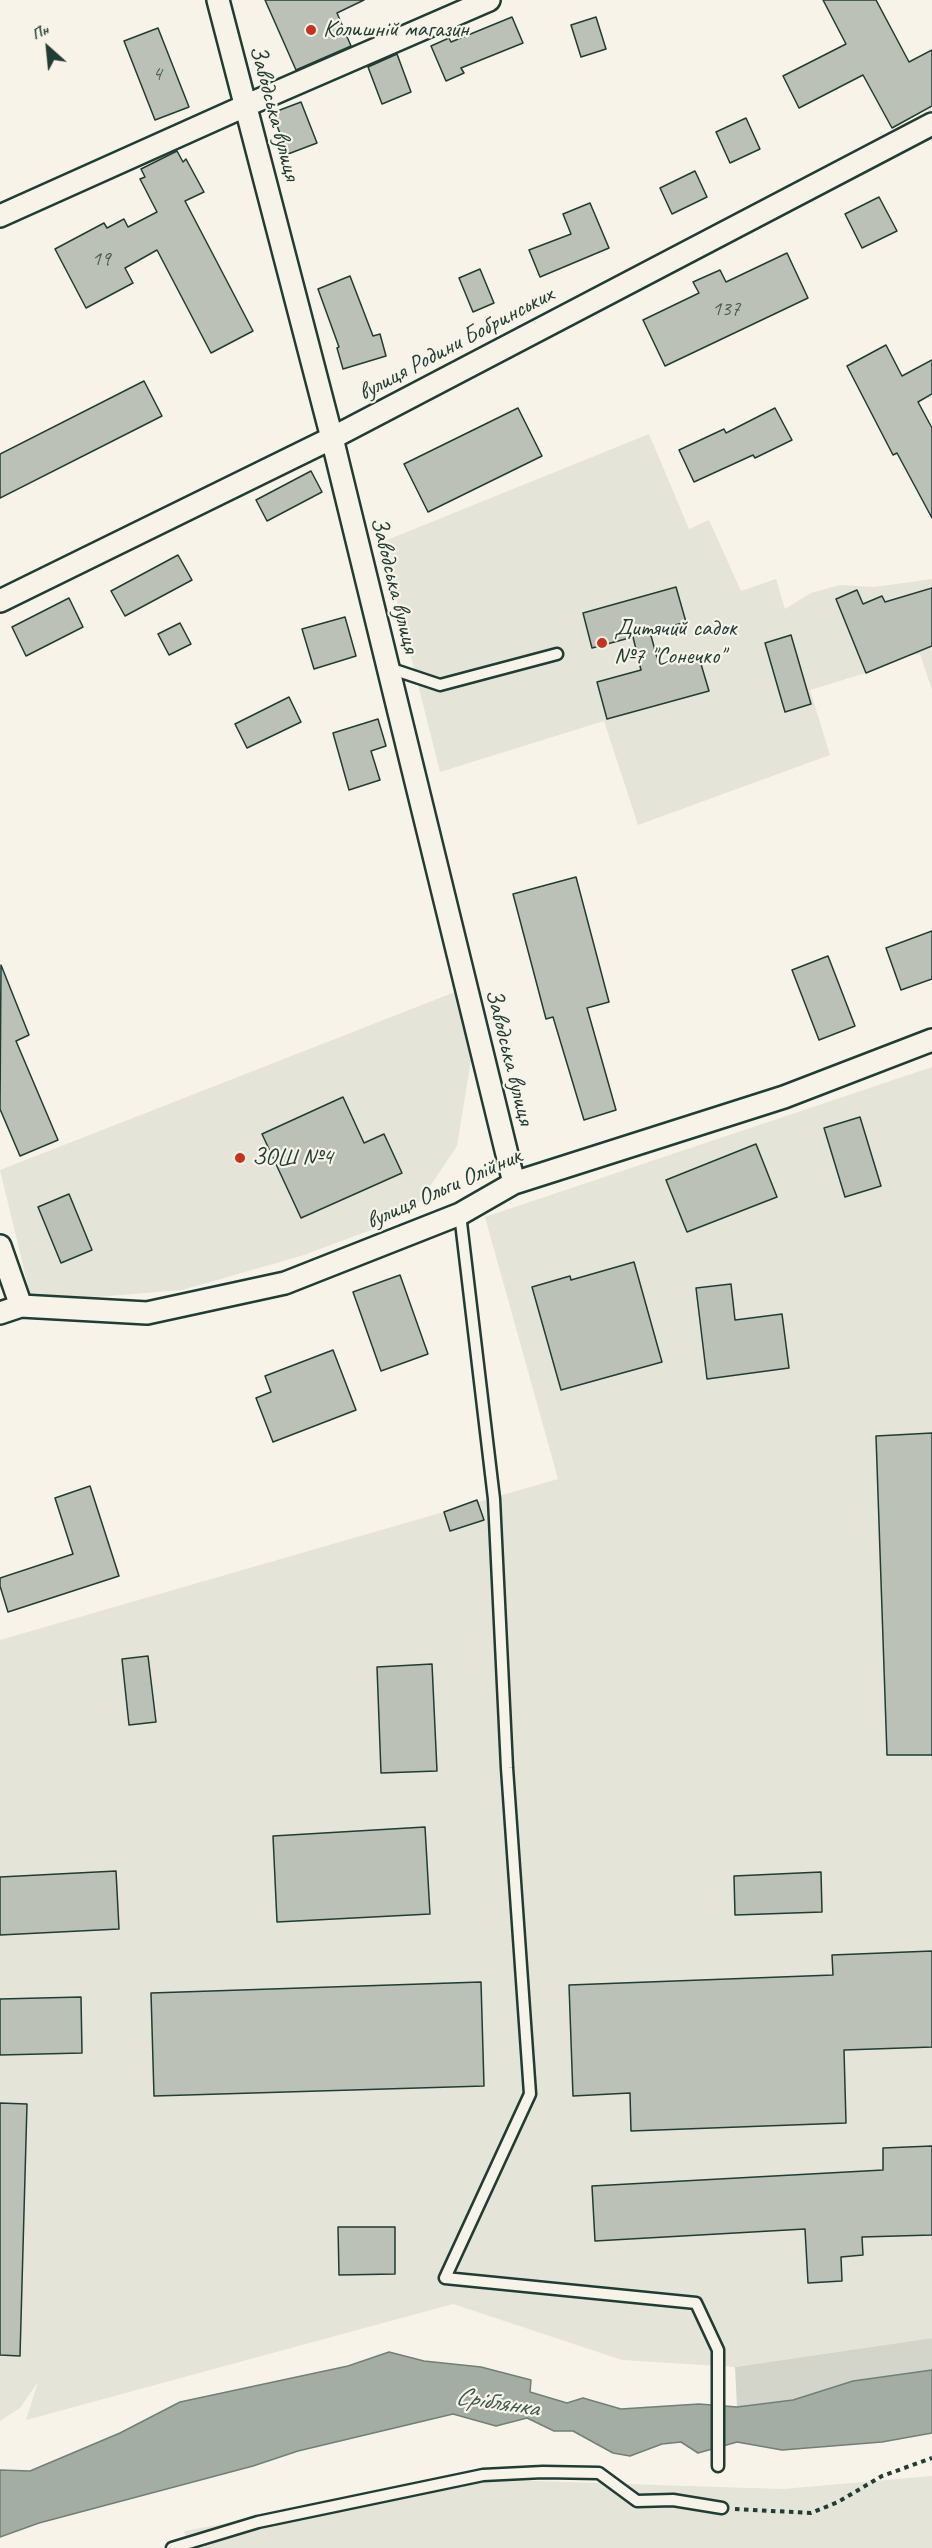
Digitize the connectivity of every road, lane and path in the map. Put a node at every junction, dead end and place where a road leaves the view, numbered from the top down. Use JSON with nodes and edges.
{"nodes":[{"id":1,"x":218,"y":0,"type":"edge"},
{"id":2,"x":489,"y":0,"type":"edge"},
{"id":3,"x":245,"y":106,"type":"junction"},
{"id":4,"x":932,"y":124,"type":"edge"},
{"id":5,"x":0,"y":216,"type":"edge"},
{"id":6,"x":332,"y":438,"type":"junction"},
{"id":7,"x":0,"y":601,"type":"edge"},
{"id":8,"x":557,"y":654,"type":"dead end"},
{"id":9,"x":388,"y":668,"type":"junction"},
{"id":10,"x":932,"y":1040,"type":"edge"},
{"id":11,"x":514,"y":1183,"type":"junction"},
{"id":12,"x":460,"y":1214,"type":"junction"},
{"id":13,"x":0,"y":1246,"type":"edge"},
{"id":14,"x":21,"y":1306,"type":"junction"},
{"id":15,"x":0,"y":1313,"type":"edge"},
{"id":16,"x":932,"y":2458,"type":"edge"},
{"id":17,"x":718,"y":2466,"type":"dead end"},
{"id":18,"x":722,"y":2508,"type":"joint"},
{"id":19,"x":172,"y":2548,"type":"edge"}],
"edges":[{"from":1,"to":3,"type":"street","name":"Заводська вулиця"},
{"from":2,"to":3,"type":"street"},
{"from":3,"to":5,"type":"street"},
{"from":3,"to":6,"type":"street","name":"Заводська вулиця"},
{"from":4,"to":6,"type":"street","name":"вулиця Родини Бобринських"},
{"from":6,"to":7,"type":"street","name":"вулиця Родини Бобринських"},
{"from":6,"to":9,"type":"street","name":"Заводська вулиця"},
{"from":8,"to":9,"type":"lane"},
{"from":9,"to":11,"type":"street","name":"Заводська вулиця"},
{"from":10,"to":11,"type":"street","name":"вулиця Ольги Олійник"},
{"from":11,"to":12,"type":"street","name":"вулиця Ольги Олійник"},
{"from":12,"to":14,"type":"street","name":"вулиця Ольги Олійник"},
{"from":12,"to":17,"type":"lane"},
{"from":13,"to":14,"type":"street"},
{"from":14,"to":15,"type":"street","name":"вулиця Ольги Олійник"},
{"from":16,"to":18,"type":"path"},
{"from":18,"to":19,"type":"lane"}]}
